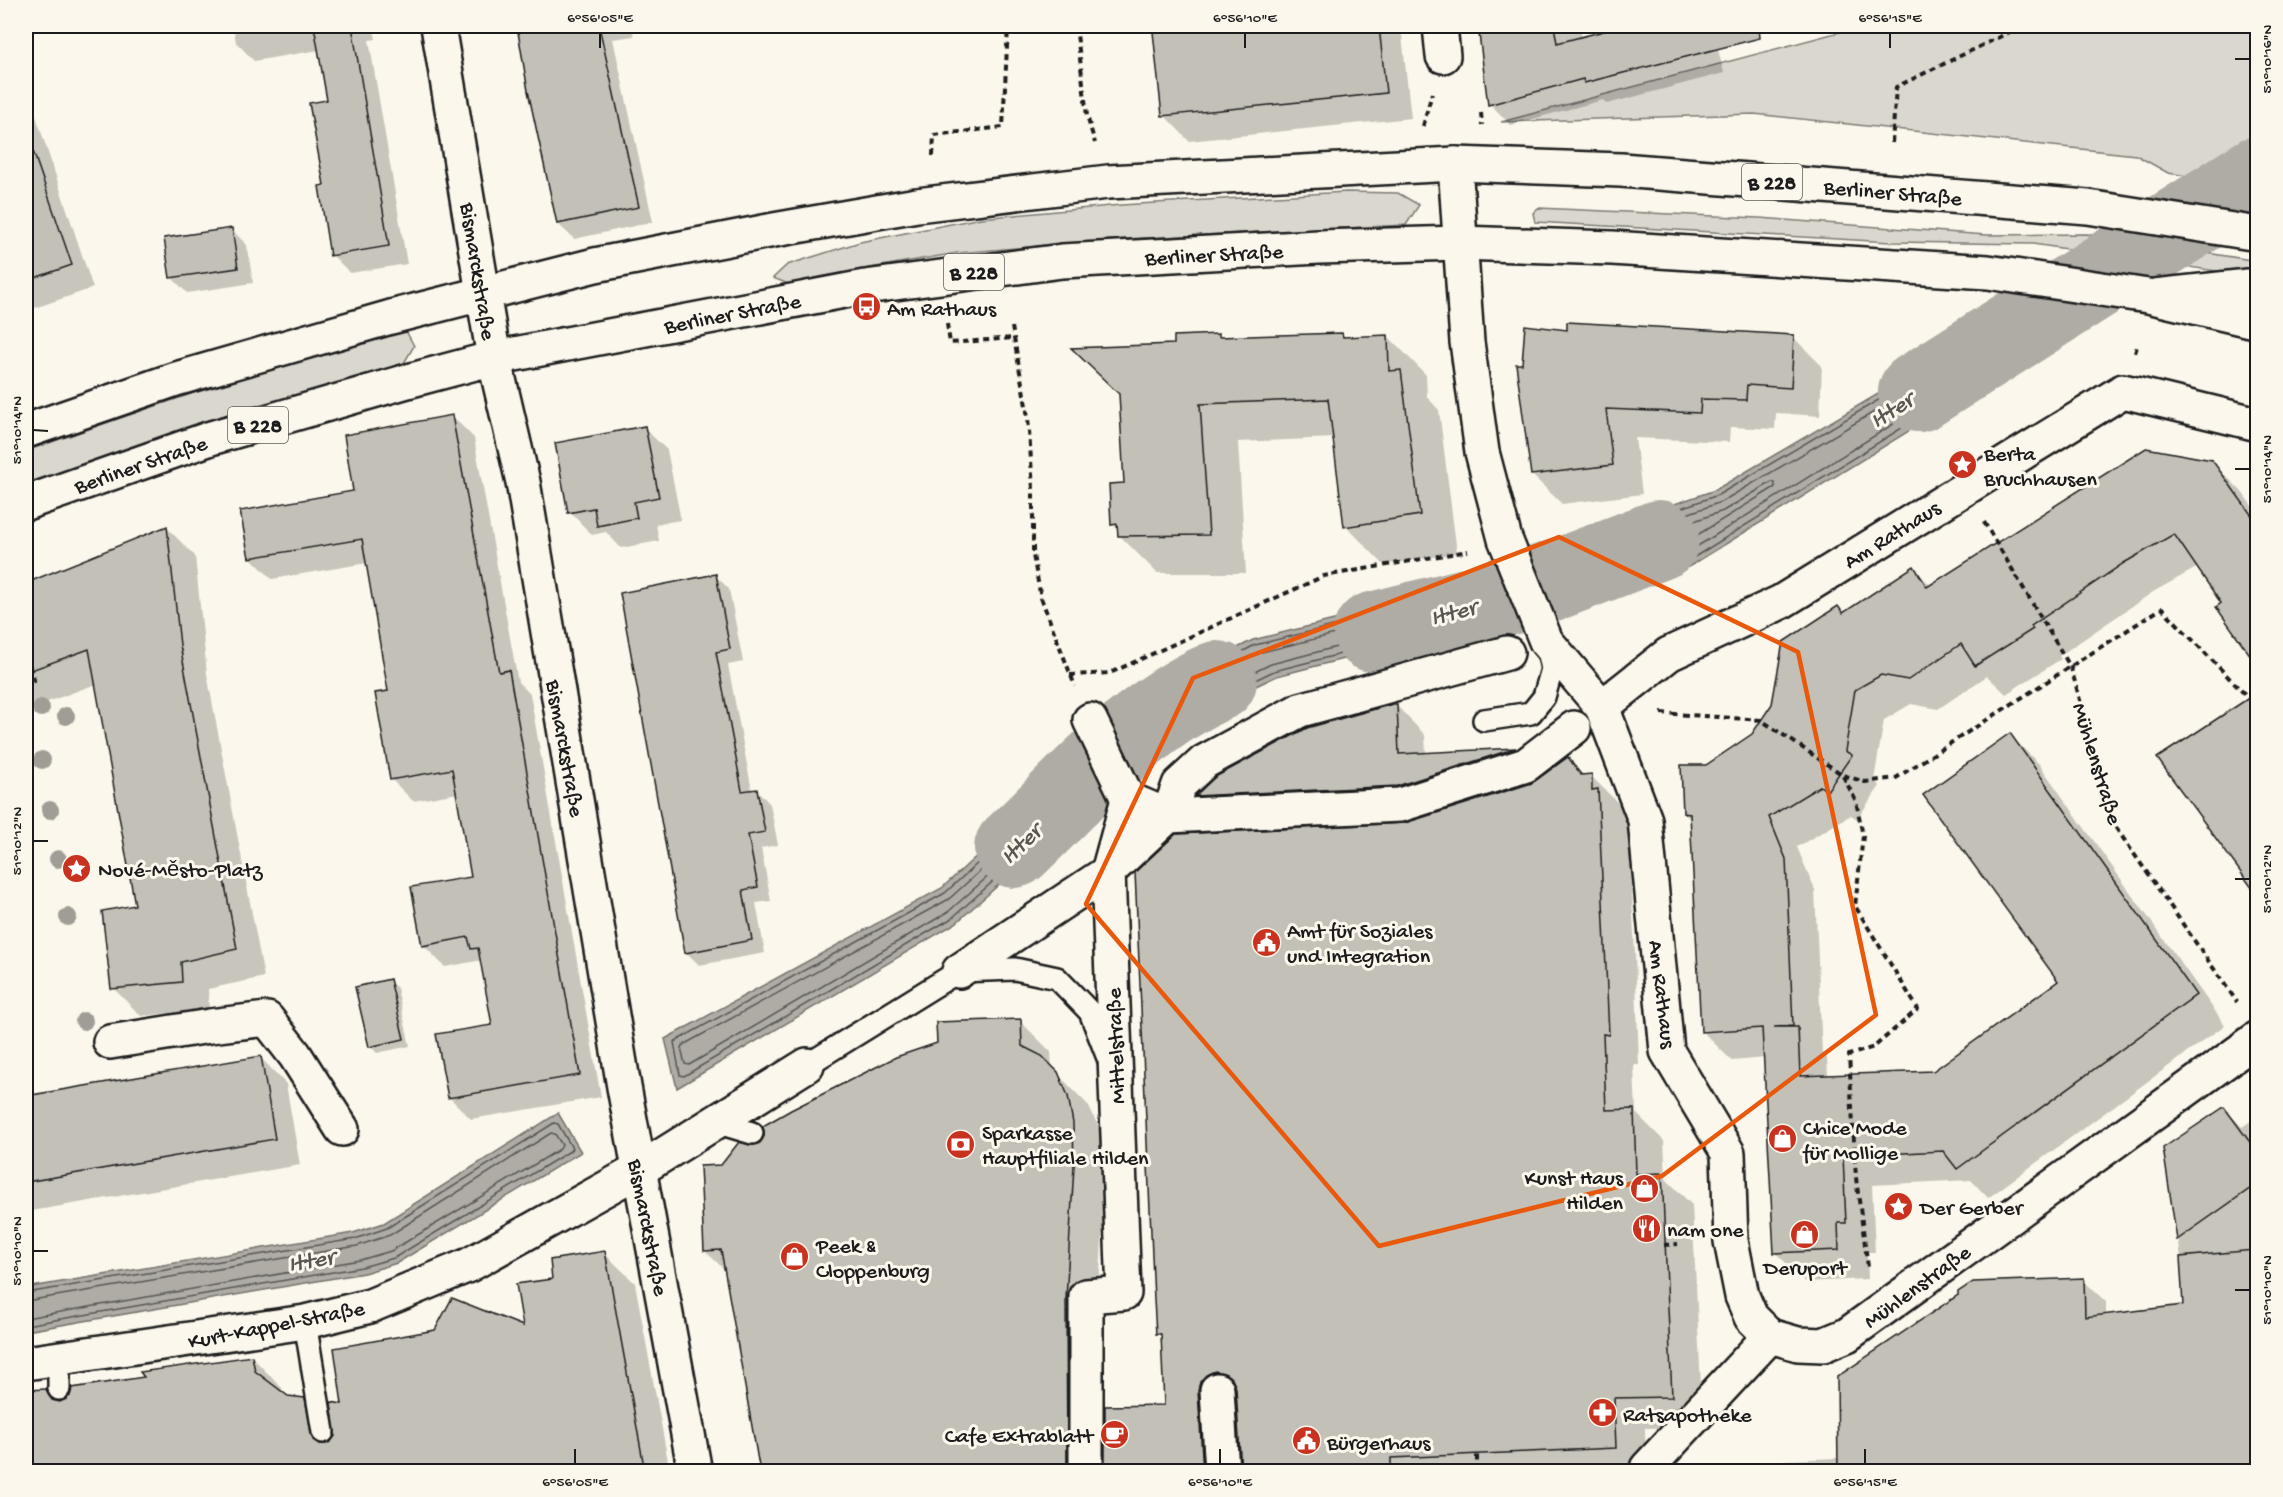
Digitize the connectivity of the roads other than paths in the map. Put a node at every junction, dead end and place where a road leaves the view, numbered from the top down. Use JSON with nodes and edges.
{"nodes":[{"id":1,"x":438,"y":26,"type":"edge"},
{"id":2,"x":1455,"y":164,"type":"junction"},
{"id":3,"x":2256,"y":233,"type":"edge"},
{"id":4,"x":1460,"y":243,"type":"junction"},
{"id":5,"x":2258,"y":288,"type":"edge"},
{"id":6,"x":483,"y":294,"type":"junction"},
{"id":7,"x":2148,"y":296,"type":"junction"},
{"id":8,"x":2258,"y":322,"type":"edge"},
{"id":9,"x":494,"y":358,"type":"junction"},
{"id":10,"x":2258,"y":424,"type":"edge"},
{"id":11,"x":26,"y":431,"type":"edge"},
{"id":12,"x":26,"y":503,"type":"edge"},
{"id":13,"x":1546,"y":641,"type":"junction"},
{"id":14,"x":1507,"y":653,"type":"dead end"},
{"id":15,"x":1602,"y":707,"type":"junction"},
{"id":16,"x":1090,"y":720,"type":"road end"},
{"id":17,"x":1484,"y":720,"type":"dead end"},
{"id":18,"x":1574,"y":728,"type":"dead end"},
{"id":19,"x":1128,"y":799,"type":"junction"},
{"id":20,"x":1168,"y":816,"type":"junction"},
{"id":21,"x":1108,"y":872,"type":"junction"},
{"id":22,"x":959,"y":971,"type":"junction"},
{"id":23,"x":2258,"y":1038,"type":"edge"},
{"id":24,"x":110,"y":1042,"type":"dead end"},
{"id":25,"x":807,"y":1065,"type":"joint"},
{"id":26,"x":1116,"y":1078,"type":"junction"},
{"id":27,"x":715,"y":1122,"type":"junction"},
{"id":28,"x":342,"y":1129,"type":"dead end"},
{"id":29,"x":752,"y":1132,"type":"dead end"},
{"id":30,"x":639,"y":1170,"type":"junction"},
{"id":31,"x":305,"y":1322,"type":"junction"},
{"id":32,"x":1770,"y":1336,"type":"junction"},
{"id":33,"x":26,"y":1363,"type":"edge"},
{"id":34,"x":1217,"y":1390,"type":"dead end"},
{"id":35,"x":323,"y":1432,"type":"dead end"},
{"id":36,"x":695,"y":1472,"type":"edge"},
{"id":37,"x":1086,"y":1472,"type":"edge"},
{"id":38,"x":1222,"y":1472,"type":"edge"},
{"id":39,"x":1646,"y":1472,"type":"edge"}],
"edges":[{"from":1,"to":6,"type":"street","name":"Bismarckstraße"},
{"from":2,"to":3,"type":"street","name":"Berliner Straße","number":"B 228"},
{"from":2,"to":4,"type":"street"},
{"from":2,"to":6,"type":"street","name":"Berliner Straße","number":"B 228"},
{"from":4,"to":7,"type":"street","name":"Berliner Straße","number":"B 228"},
{"from":4,"to":9,"type":"street","name":"Berliner Straße","number":"B 228"},
{"from":4,"to":13,"type":"street","name":"Am Rathaus"},
{"from":5,"to":7,"type":"street"},
{"from":6,"to":9,"type":"street","name":"Bismarckstraße"},
{"from":6,"to":11,"type":"street","name":"Berliner Straße","number":"B 228"},
{"from":7,"to":8,"type":"street","name":"Berliner Straße","number":"B 228"},
{"from":9,"to":12,"type":"street","name":"Berliner Straße","number":"B 228"},
{"from":9,"to":30,"type":"street","name":"Bismarckstraße"},
{"from":10,"to":15,"type":"street","name":"Am Rathaus"},
{"from":13,"to":15,"type":"street","name":"Am Rathaus"},
{"from":13,"to":17,"type":"lane","name":"Am Rathaus"},
{"from":14,"to":20,"type":"street"},
{"from":15,"to":32,"type":"street","name":"Am Rathaus"},
{"from":16,"to":19,"type":"street"},
{"from":18,"to":20,"type":"street"},
{"from":19,"to":20,"type":"street"},
{"from":19,"to":21,"type":"street","name":"Mittelstraße"},
{"from":20,"to":21,"type":"street"},
{"from":21,"to":22,"type":"street"},
{"from":21,"to":26,"type":"street","name":"Mittelstraße"},
{"from":22,"to":25,"type":"lane"},
{"from":22,"to":26,"type":"lane"},
{"from":23,"to":32,"type":"street","name":"Mühlenstraße"},
{"from":24,"to":28,"type":"street"},
{"from":25,"to":27,"type":"street","name":"Kurt-Kappel-Straße"},
{"from":26,"to":37,"type":"street","name":"Mittelstraße"},
{"from":27,"to":29,"type":"lane"},
{"from":27,"to":30,"type":"street","name":"Kurt-Kappel-Straße"},
{"from":30,"to":31,"type":"street","name":"Kurt-Kappel-Straße"},
{"from":30,"to":36,"type":"street","name":"Bismarckstraße"},
{"from":31,"to":33,"type":"street","name":"Kurt-Kappel-Straße"},
{"from":31,"to":35,"type":"lane"},
{"from":32,"to":39,"type":"street"},
{"from":34,"to":38,"type":"street"}]}
